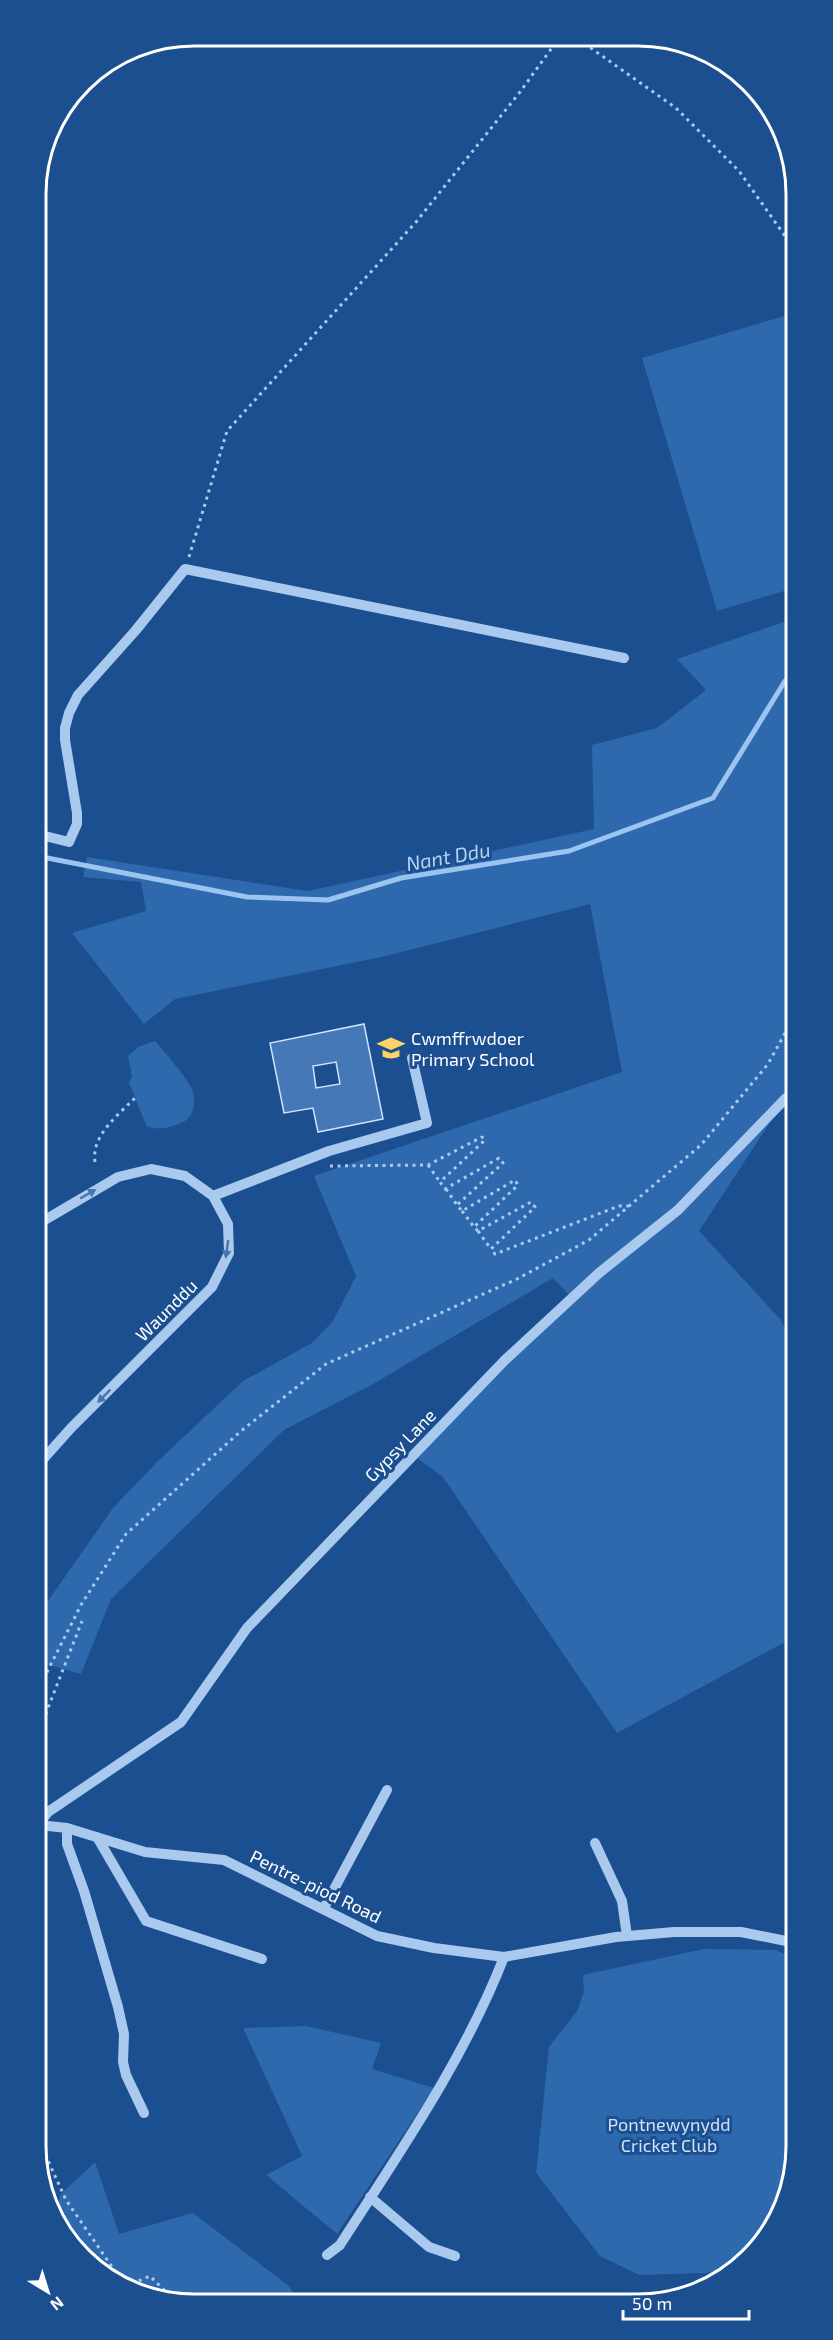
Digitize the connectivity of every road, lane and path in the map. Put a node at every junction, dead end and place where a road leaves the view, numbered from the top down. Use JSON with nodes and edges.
{"nodes":[{"id":1,"x":554,"y":46,"type":"edge"},
{"id":2,"x":588,"y":46,"type":"edge"},
{"id":3,"x":786,"y":238,"type":"edge"},
{"id":4,"x":185,"y":569,"type":"junction"},
{"id":5,"x":624,"y":658,"type":"dead end"},
{"id":6,"x":47,"y":836,"type":"edge"},
{"id":7,"x":786,"y":1032,"type":"edge"},
{"id":8,"x":412,"y":1058,"type":"dead end"},
{"id":9,"x":135,"y":1098,"type":"dead end"},
{"id":10,"x":786,"y":1098,"type":"edge"},
{"id":11,"x":95,"y":1162,"type":"dead end"},
{"id":12,"x":428,"y":1165,"type":"junction"},
{"id":13,"x":329,"y":1166,"type":"dead end"},
{"id":14,"x":441,"y":1182,"type":"junction"},
{"id":15,"x":445,"y":1189,"type":"junction"},
{"id":16,"x":213,"y":1196,"type":"junction"},
{"id":17,"x":457,"y":1205,"type":"junction"},
{"id":18,"x":630,"y":1206,"type":"junction"},
{"id":19,"x":462,"y":1211,"type":"junction"},
{"id":20,"x":46,"y":1219,"type":"edge"},
{"id":21,"x":474,"y":1227,"type":"junction"},
{"id":22,"x":478,"y":1231,"type":"junction"},
{"id":23,"x":491,"y":1250,"type":"junction"},
{"id":24,"x":46,"y":1456,"type":"edge"},
{"id":25,"x":82,"y":1621,"type":"dead end"},
{"id":26,"x":46,"y":1674,"type":"edge"},
{"id":27,"x":46,"y":1712,"type":"edge"},
{"id":28,"x":387,"y":1790,"type":"dead end"},
{"id":29,"x":46,"y":1815,"type":"edge"},
{"id":30,"x":46,"y":1826,"type":"edge"},
{"id":31,"x":67,"y":1828,"type":"junction"},
{"id":32,"x":97,"y":1837,"type":"junction"},
{"id":33,"x":595,"y":1843,"type":"dead end"},
{"id":34,"x":324,"y":1908,"type":"junction"},
{"id":35,"x":627,"y":1936,"type":"junction"},
{"id":36,"x":786,"y":1941,"type":"edge"},
{"id":37,"x":504,"y":1957,"type":"junction"},
{"id":38,"x":262,"y":1959,"type":"dead end"},
{"id":39,"x":144,"y":2113,"type":"dead end"},
{"id":40,"x":47,"y":2160,"type":"edge"},
{"id":41,"x":370,"y":2197,"type":"junction"},
{"id":42,"x":327,"y":2255,"type":"dead end"},
{"id":43,"x":455,"y":2256,"type":"dead end"},
{"id":44,"x":114,"y":2270,"type":"edge"},
{"id":45,"x":137,"y":2282,"type":"edge"},
{"id":46,"x":164,"y":2290,"type":"edge"}],
"edges":[{"from":1,"to":4,"type":"path"},
{"from":2,"to":3,"type":"path"},
{"from":4,"to":5,"type":"street"},
{"from":4,"to":6,"type":"street"},
{"from":7,"to":18,"type":"path"},
{"from":8,"to":16,"type":"street"},
{"from":9,"to":11,"type":"path"},
{"from":10,"to":29,"type":"street","name":"Gypsy Lane"},
{"from":12,"to":13,"type":"path"},
{"from":12,"to":14,"type":"path"},
{"from":12,"to":14,"type":"path"},
{"from":14,"to":15,"type":"path"},
{"from":15,"to":17,"type":"path"},
{"from":15,"to":17,"type":"path"},
{"from":20,"to":16,"type":"street","name":"Waunddu","one_way":true},
{"from":16,"to":24,"type":"street","name":"Waunddu","one_way":true},
{"from":17,"to":19,"type":"path"},
{"from":18,"to":23,"type":"path"},
{"from":18,"to":26,"type":"path"},
{"from":19,"to":21,"type":"path"},
{"from":19,"to":21,"type":"path"},
{"from":21,"to":22,"type":"path"},
{"from":22,"to":23,"type":"path"},
{"from":22,"to":23,"type":"path"},
{"from":25,"to":27,"type":"path"},
{"from":28,"to":34,"type":"street"},
{"from":30,"to":31,"type":"street","name":"Pentre-piod Road"},
{"from":31,"to":32,"type":"street","name":"Pentre-piod Road"},
{"from":31,"to":39,"type":"street"},
{"from":32,"to":34,"type":"street","name":"Pentre-piod Road"},
{"from":32,"to":38,"type":"street"},
{"from":33,"to":35,"type":"street"},
{"from":34,"to":37,"type":"street","name":"Pentre-piod Road"},
{"from":35,"to":36,"type":"street","name":"Pentre-piod Road"},
{"from":35,"to":37,"type":"street","name":"Pentre-piod Road"},
{"from":37,"to":41,"type":"street"},
{"from":40,"to":44,"type":"path"},
{"from":41,"to":42,"type":"street"},
{"from":41,"to":43,"type":"street"},
{"from":45,"to":46,"type":"path"}]}
